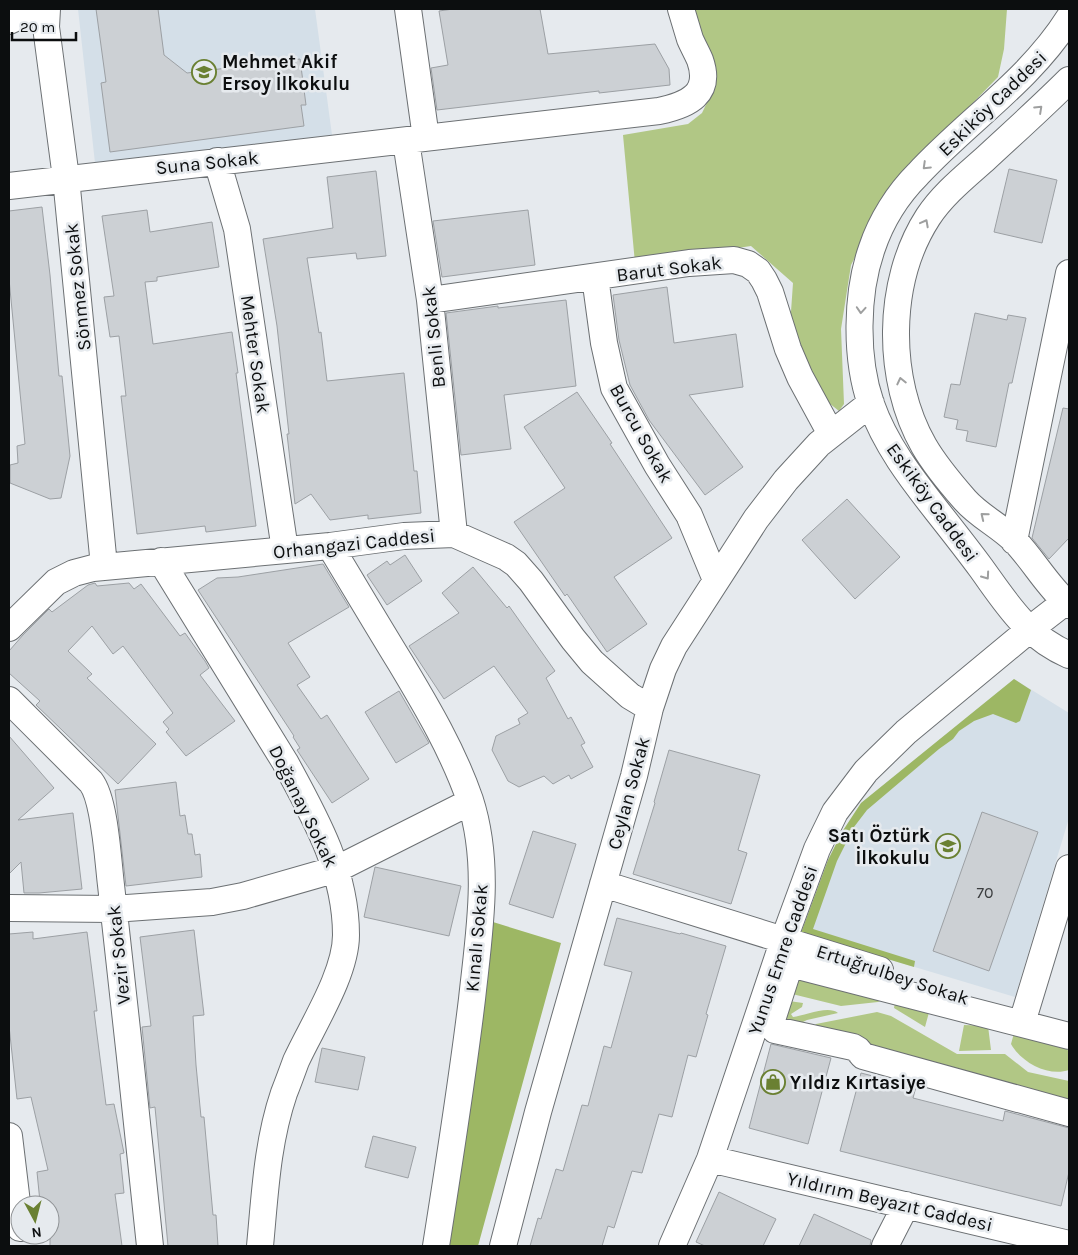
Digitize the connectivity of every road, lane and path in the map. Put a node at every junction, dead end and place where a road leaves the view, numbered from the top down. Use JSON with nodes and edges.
{"nodes":[{"id":1,"x":35,"y":9,"type":"edge"},
{"id":2,"x":47,"y":9,"type":"edge"},
{"id":3,"x":408,"y":9,"type":"edge"},
{"id":4,"x":681,"y":9,"type":"edge"},
{"id":5,"x":1069,"y":18,"type":"edge"},
{"id":6,"x":9,"y":21,"type":"edge"},
{"id":7,"x":1069,"y":80,"type":"edge"},
{"id":8,"x":416,"y":139,"type":"junction"},
{"id":9,"x":217,"y":161,"type":"junction"},
{"id":10,"x":66,"y":178,"type":"junction"},
{"id":11,"x":9,"y":186,"type":"edge"},
{"id":12,"x":1069,"y":273,"type":"edge"},
{"id":13,"x":595,"y":278,"type":"junction"},
{"id":14,"x":430,"y":300,"type":"junction"},
{"id":15,"x":871,"y":403,"type":"junction"},
{"id":16,"x":831,"y":434,"type":"junction"},
{"id":17,"x":454,"y":534,"type":"junction"},
{"id":18,"x":1014,"y":541,"type":"junction"},
{"id":19,"x":330,"y":546,"type":"junction"},
{"id":20,"x":285,"y":550,"type":"junction"},
{"id":21,"x":161,"y":561,"type":"junction"},
{"id":22,"x":104,"y":566,"type":"junction"},
{"id":23,"x":716,"y":580,"type":"junction"},
{"id":24,"x":1068,"y":602,"type":"edge"},
{"id":25,"x":9,"y":628,"type":"edge"},
{"id":26,"x":1029,"y":630,"type":"junction"},
{"id":27,"x":1069,"y":655,"type":"edge"},
{"id":28,"x":9,"y":700,"type":"edge"},
{"id":29,"x":650,"y":708,"type":"junction"},
{"id":30,"x":470,"y":802,"type":"junction"},
{"id":31,"x":1069,"y":868,"type":"edge"},
{"id":32,"x":337,"y":869,"type":"junction"},
{"id":33,"x":603,"y":884,"type":"junction"},
{"id":34,"x":9,"y":908,"type":"edge"},
{"id":35,"x":114,"y":909,"type":"junction"},
{"id":36,"x":784,"y":939,"type":"junction"},
{"id":37,"x":1024,"y":1016,"type":"junction"},
{"id":38,"x":1069,"y":1027,"type":"edge"},
{"id":39,"x":1069,"y":1036,"type":"edge"},
{"id":40,"x":1069,"y":1112,"type":"edge"},
{"id":41,"x":9,"y":1136,"type":"edge"},
{"id":42,"x":710,"y":1159,"type":"junction"},
{"id":43,"x":16,"y":1195,"type":"edge"},
{"id":44,"x":906,"y":1205,"type":"junction"},
{"id":45,"x":1069,"y":1244,"type":"edge"},
{"id":46,"x":150,"y":1246,"type":"edge"},
{"id":47,"x":260,"y":1246,"type":"edge"},
{"id":48,"x":436,"y":1246,"type":"edge"},
{"id":49,"x":503,"y":1246,"type":"edge"},
{"id":50,"x":672,"y":1246,"type":"edge"},
{"id":51,"x":885,"y":1246,"type":"edge"}],
"edges":[{"from":1,"to":6,"type":"street"},
{"from":2,"to":10,"type":"street","name":"Sönmez Sokak"},
{"from":3,"to":8,"type":"street","name":"Benli Sokak"},
{"from":4,"to":8,"type":"street","name":"Suna Sokak"},
{"from":5,"to":15,"type":"street","name":"Eskiköy Caddesi","one_way":true},
{"from":18,"to":7,"type":"street","one_way":true},
{"from":8,"to":9,"type":"street","name":"Suna Sokak"},
{"from":8,"to":14,"type":"street","name":"Benli Sokak"},
{"from":9,"to":10,"type":"street","name":"Suna Sokak"},
{"from":9,"to":20,"type":"street","name":"Mehter Sokak"},
{"from":10,"to":11,"type":"street","name":"Suna Sokak"},
{"from":10,"to":22,"type":"street","name":"Sönmez Sokak"},
{"from":12,"to":18,"type":"street"},
{"from":13,"to":14,"type":"street","name":"Barut Sokak"},
{"from":13,"to":16,"type":"street","name":"Barut Sokak"},
{"from":13,"to":23,"type":"street","name":"Burcu Sokak"},
{"from":14,"to":17,"type":"street","name":"Benli Sokak"},
{"from":15,"to":16,"type":"street","name":"Ceylan Sokak"},
{"from":15,"to":26,"type":"street","name":"Eskiköy Caddesi","one_way":true},
{"from":16,"to":23,"type":"street","name":"Ceylan Sokak"},
{"from":17,"to":19,"type":"street","name":"Orhangazi Caddesi"},
{"from":17,"to":29,"type":"street","name":"Orhangazi Caddesi"},
{"from":18,"to":24,"type":"street"},
{"from":19,"to":20,"type":"street","name":"Orhangazi Caddesi"},
{"from":19,"to":30,"type":"street","name":"Kınalı Sokak"},
{"from":20,"to":21,"type":"street","name":"Orhangazi Caddesi"},
{"from":21,"to":22,"type":"street","name":"Orhangazi Caddesi"},
{"from":21,"to":32,"type":"street","name":"Doğanay Sokak"},
{"from":22,"to":25,"type":"street","name":"Orhangazi Caddesi"},
{"from":23,"to":29,"type":"street","name":"Ceylan Sokak"},
{"from":24,"to":26,"type":"street","name":"Yunus Emre Caddesi"},
{"from":26,"to":27,"type":"street","name":"Eskiköy Caddesi"},
{"from":26,"to":36,"type":"street","name":"Yunus Emre Caddesi"},
{"from":28,"to":35,"type":"street","name":"Vezir Sokak"},
{"from":29,"to":33,"type":"street","name":"Ceylan Sokak"},
{"from":30,"to":32,"type":"street"},
{"from":30,"to":48,"type":"street","name":"Kınalı Sokak"},
{"from":31,"to":37,"type":"street"},
{"from":32,"to":35,"type":"street"},
{"from":32,"to":47,"type":"street","name":"Doğanay Sokak"},
{"from":33,"to":36,"type":"street","name":"Ertuğrulbey Sokak"},
{"from":33,"to":49,"type":"street","name":"Ceylan Sokak"},
{"from":34,"to":35,"type":"street"},
{"from":35,"to":46,"type":"street","name":"Vezir Sokak"},
{"from":36,"to":37,"type":"street","name":"Ertuğrulbey Sokak"},
{"from":36,"to":42,"type":"street","name":"Yunus Emre Caddesi"},
{"from":37,"to":38,"type":"street","name":"Ertuğrulbey Sokak"},
{"from":39,"to":40,"type":"street"},
{"from":41,"to":43,"type":"street"},
{"from":42,"to":44,"type":"street","name":"Yıldırım Beyazıt Caddesi"},
{"from":42,"to":50,"type":"street","name":"Yunus Emre Caddesi"},
{"from":44,"to":45,"type":"street","name":"Yıldırım Beyazıt Caddesi"},
{"from":44,"to":51,"type":"street"}]}
